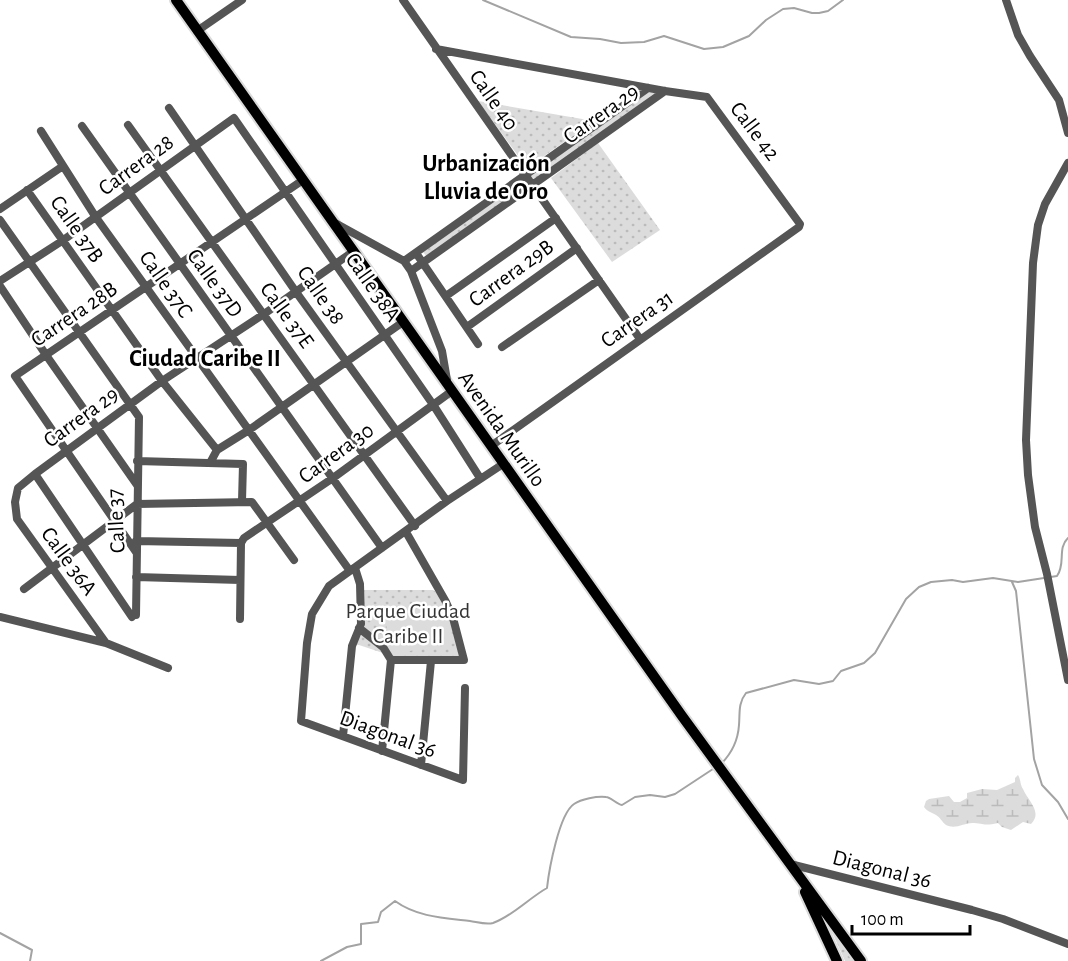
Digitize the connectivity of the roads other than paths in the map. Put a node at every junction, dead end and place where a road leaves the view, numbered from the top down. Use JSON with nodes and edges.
{"nodes":[{"id":1,"x":176,"y":0,"type":"edge"},
{"id":2,"x":242,"y":0,"type":"edge"},
{"id":3,"x":403,"y":0,"type":"edge"},
{"id":4,"x":1006,"y":0,"type":"edge"},
{"id":5,"x":197,"y":31,"type":"junction"},
{"id":6,"x":436,"y":49,"type":"junction"},
{"id":7,"x":648,"y":88,"type":"junction"},
{"id":8,"x":665,"y":91,"type":"junction"},
{"id":9,"x":169,"y":108,"type":"dead end"},
{"id":10,"x":234,"y":118,"type":"joint"},
{"id":11,"x":129,"y":125,"type":"dead end"},
{"id":12,"x":82,"y":126,"type":"dead end"},
{"id":13,"x":41,"y":131,"type":"dead end"},
{"id":14,"x":1068,"y":133,"type":"edge"},
{"id":15,"x":194,"y":145,"type":"junction"},
{"id":16,"x":1068,"y":164,"type":"edge"},
{"id":17,"x":63,"y":166,"type":"junction"},
{"id":18,"x":160,"y":170,"type":"junction"},
{"id":19,"x":526,"y":176,"type":"junction"},
{"id":20,"x":303,"y":180,"type":"junction"},
{"id":21,"x":532,"y":185,"type":"junction"},
{"id":22,"x":27,"y":190,"type":"junction"},
{"id":23,"x":286,"y":191,"type":"junction"},
{"id":24,"x":129,"y":193,"type":"junction"},
{"id":25,"x":0,"y":209,"type":"edge"},
{"id":26,"x":95,"y":216,"type":"junction"},
{"id":27,"x":246,"y":219,"type":"junction"},
{"id":28,"x":556,"y":219,"type":"junction"},
{"id":29,"x":0,"y":220,"type":"edge"},
{"id":30,"x":799,"y":221,"type":"joint"},
{"id":31,"x":334,"y":222,"type":"junction"},
{"id":32,"x":62,"y":241,"type":"junction"},
{"id":33,"x":213,"y":242,"type":"junction"},
{"id":34,"x":577,"y":248,"type":"junction"},
{"id":35,"x":354,"y":251,"type":"junction"},
{"id":36,"x":416,"y":253,"type":"junction"},
{"id":37,"x":404,"y":261,"type":"junction"},
{"id":38,"x":29,"y":262,"type":"junction"},
{"id":39,"x":423,"y":262,"type":"junction"},
{"id":40,"x":180,"y":265,"type":"junction"},
{"id":41,"x":335,"y":265,"type":"junction"},
{"id":42,"x":411,"y":271,"type":"junction"},
{"id":43,"x":599,"y":279,"type":"junction"},
{"id":44,"x":0,"y":281,"type":"edge"},
{"id":45,"x":0,"y":286,"type":"edge"},
{"id":46,"x":146,"y":287,"type":"junction"},
{"id":47,"x":296,"y":292,"type":"junction"},
{"id":48,"x":446,"y":296,"type":"junction"},
{"id":49,"x":113,"y":309,"type":"junction"},
{"id":50,"x":264,"y":314,"type":"junction"},
{"id":51,"x":403,"y":321,"type":"junction"},
{"id":52,"x":467,"y":327,"type":"junction"},
{"id":53,"x":78,"y":333,"type":"junction"},
{"id":54,"x":385,"y":334,"type":"junction"},
{"id":55,"x":231,"y":336,"type":"junction"},
{"id":56,"x":640,"y":339,"type":"junction"},
{"id":57,"x":478,"y":344,"type":"dead end"},
{"id":58,"x":502,"y":347,"type":"dead end"},
{"id":59,"x":46,"y":355,"type":"junction"},
{"id":60,"x":196,"y":358,"type":"junction"},
{"id":61,"x":346,"y":362,"type":"junction"},
{"id":62,"x":162,"y":381,"type":"junction"},
{"id":63,"x":314,"y":384,"type":"junction"},
{"id":64,"x":450,"y":389,"type":"junction"},
{"id":65,"x":130,"y":403,"type":"junction"},
{"id":66,"x":434,"y":406,"type":"junction"},
{"id":67,"x":282,"y":407,"type":"junction"},
{"id":68,"x":96,"y":427,"type":"junction"},
{"id":69,"x":249,"y":430,"type":"junction"},
{"id":70,"x":397,"y":432,"type":"junction"},
{"id":71,"x":491,"y":446,"type":"junction"},
{"id":72,"x":65,"y":450,"type":"junction"},
{"id":73,"x":217,"y":450,"type":"junction"},
{"id":74,"x":365,"y":455,"type":"junction"},
{"id":75,"x":137,"y":461,"type":"junction"},
{"id":76,"x":210,"y":463,"type":"junction"},
{"id":77,"x":503,"y":464,"type":"junction"},
{"id":78,"x":34,"y":474,"type":"junction"},
{"id":79,"x":333,"y":478,"type":"junction"},
{"id":80,"x":480,"y":478,"type":"junction"},
{"id":81,"x":137,"y":485,"type":"junction"},
{"id":82,"x":15,"y":496,"type":"joint"},
{"id":83,"x":242,"y":501,"type":"junction"},
{"id":84,"x":300,"y":501,"type":"junction"},
{"id":85,"x":447,"y":501,"type":"junction"},
{"id":86,"x":137,"y":504,"type":"junction"},
{"id":87,"x":115,"y":520,"type":"junction"},
{"id":88,"x":268,"y":522,"type":"junction"},
{"id":89,"x":415,"y":526,"type":"junction"},
{"id":90,"x":406,"y":532,"type":"junction"},
{"id":91,"x":136,"y":542,"type":"junction"},
{"id":92,"x":241,"y":543,"type":"junction"},
{"id":93,"x":83,"y":546,"type":"junction"},
{"id":94,"x":382,"y":548,"type":"junction"},
{"id":95,"x":136,"y":552,"type":"junction"},
{"id":96,"x":294,"y":560,"type":"dead end"},
{"id":97,"x":51,"y":569,"type":"junction"},
{"id":98,"x":353,"y":569,"type":"junction"},
{"id":99,"x":136,"y":577,"type":"junction"},
{"id":100,"x":240,"y":580,"type":"junction"},
{"id":101,"x":24,"y":589,"type":"dead end"},
{"id":102,"x":0,"y":617,"type":"edge"},
{"id":103,"x":240,"y":619,"type":"dead end"},
{"id":104,"x":359,"y":628,"type":"junction"},
{"id":105,"x":106,"y":643,"type":"junction"},
{"id":106,"x":391,"y":660,"type":"junction"},
{"id":107,"x":431,"y":661,"type":"junction"},
{"id":108,"x":168,"y":668,"type":"dead end"},
{"id":109,"x":1068,"y":680,"type":"edge"},
{"id":110,"x":465,"y":688,"type":"dead end"},
{"id":111,"x":343,"y":736,"type":"junction"},
{"id":112,"x":382,"y":751,"type":"junction"},
{"id":113,"x":421,"y":765,"type":"junction"},
{"id":114,"x":788,"y":864,"type":"junction"},
{"id":115,"x":799,"y":878,"type":"junction"},
{"id":116,"x":1068,"y":944,"type":"edge"},
{"id":117,"x":837,"y":961,"type":"edge"},
{"id":118,"x":861,"y":961,"type":"edge"}],
"edges":[{"from":1,"to":5,"type":"main road","name":"Avenida Murillo"},
{"from":2,"to":5,"type":"street"},
{"from":3,"to":6,"type":"street","name":"Calle 40"},
{"from":4,"to":14,"type":"street"},
{"from":5,"to":20,"type":"main road","name":"Avenida Murillo"},
{"from":6,"to":7,"type":"street","name":"Calle 42"},
{"from":6,"to":19,"type":"street","name":"Calle 40"},
{"from":7,"to":8,"type":"street","name":"Calle 42"},
{"from":7,"to":19,"type":"street","name":"Carrera 29"},
{"from":8,"to":21,"type":"street","name":"Carrera 29"},
{"from":8,"to":30,"type":"street","name":"Calle 42"},
{"from":9,"to":15,"type":"street","name":"Calle 38"},
{"from":10,"to":15,"type":"street","name":"Carrera 28"},
{"from":10,"to":23,"type":"street","name":"Calle 38A"},
{"from":11,"to":18,"type":"street","name":"Calle 37E"},
{"from":12,"to":24,"type":"street","name":"Calle 37D"},
{"from":13,"to":17,"type":"street","name":"Calle 37C"},
{"from":15,"to":18,"type":"street","name":"Carrera 28"},
{"from":15,"to":27,"type":"street","name":"Calle 38"},
{"from":16,"to":109,"type":"street"},
{"from":17,"to":22,"type":"street"},
{"from":17,"to":26,"type":"street","name":"Calle 37C"},
{"from":18,"to":24,"type":"street","name":"Carrera 28"},
{"from":18,"to":33,"type":"street","name":"Calle 37E"},
{"from":19,"to":21,"type":"street","name":"Calle 40"},
{"from":19,"to":36,"type":"street","name":"Carrera 29"},
{"from":20,"to":23,"type":"street","name":"Carrera 28B"},
{"from":20,"to":31,"type":"main road","name":"Avenida Murillo"},
{"from":21,"to":28,"type":"street","name":"Calle 40"},
{"from":21,"to":39,"type":"street","name":"Carrera 29"},
{"from":22,"to":25,"type":"street"},
{"from":22,"to":32,"type":"street","name":"Calle 37B"},
{"from":23,"to":27,"type":"street","name":"Carrera 28B"},
{"from":23,"to":41,"type":"street","name":"Calle 38A"},
{"from":24,"to":26,"type":"street","name":"Carrera 28"},
{"from":24,"to":40,"type":"street","name":"Calle 37D"},
{"from":26,"to":32,"type":"street","name":"Carrera 28"},
{"from":26,"to":46,"type":"street","name":"Calle 37C"},
{"from":27,"to":33,"type":"street","name":"Carrera 28B"},
{"from":27,"to":47,"type":"street","name":"Calle 38"},
{"from":28,"to":34,"type":"street","name":"Calle 40"},
{"from":28,"to":48,"type":"street"},
{"from":29,"to":38,"type":"street"},
{"from":30,"to":56,"type":"street","name":"Carrera 31"},
{"from":31,"to":35,"type":"main road","name":"Avenida Murillo"},
{"from":31,"to":37,"type":"street"},
{"from":32,"to":38,"type":"street","name":"Carrera 28"},
{"from":32,"to":49,"type":"street","name":"Calle 37B"},
{"from":33,"to":40,"type":"street","name":"Carrera 28B"},
{"from":33,"to":50,"type":"street","name":"Calle 37E"},
{"from":34,"to":43,"type":"street","name":"Calle 40"},
{"from":34,"to":52,"type":"street","name":"Carrera 29B"},
{"from":35,"to":41,"type":"street","name":"Carrera 29"},
{"from":35,"to":51,"type":"main road","name":"Avenida Murillo"},
{"from":36,"to":37,"type":"street","name":"Carrera 29"},
{"from":36,"to":39,"type":"street"},
{"from":37,"to":42,"type":"street"},
{"from":38,"to":44,"type":"street","name":"Carrera 28"},
{"from":38,"to":53,"type":"street"},
{"from":39,"to":42,"type":"street","name":"Carrera 29"},
{"from":39,"to":48,"type":"street"},
{"from":40,"to":46,"type":"street","name":"Carrera 28B"},
{"from":40,"to":55,"type":"street","name":"Calle 37D"},
{"from":41,"to":47,"type":"street","name":"Carrera 29"},
{"from":41,"to":54,"type":"street","name":"Calle 38A"},
{"from":42,"to":64,"type":"street"},
{"from":43,"to":56,"type":"street","name":"Calle 40"},
{"from":43,"to":58,"type":"street"},
{"from":45,"to":59,"type":"street","name":"Calle 37"},
{"from":46,"to":49,"type":"street","name":"Carrera 28B"},
{"from":46,"to":60,"type":"street","name":"Calle 37C"},
{"from":47,"to":50,"type":"street","name":"Carrera 29"},
{"from":47,"to":61,"type":"street","name":"Calle 38"},
{"from":48,"to":52,"type":"street"},
{"from":49,"to":53,"type":"street","name":"Carrera 28B"},
{"from":49,"to":62,"type":"street","name":"Calle 37B"},
{"from":50,"to":55,"type":"street","name":"Carrera 29"},
{"from":50,"to":63,"type":"street","name":"Calle 37E"},
{"from":51,"to":54,"type":"street"},
{"from":51,"to":64,"type":"main road","name":"Avenida Murillo"},
{"from":52,"to":57,"type":"street"},
{"from":53,"to":59,"type":"street","name":"Carrera 28B"},
{"from":53,"to":65,"type":"street"},
{"from":54,"to":61,"type":"street"},
{"from":54,"to":66,"type":"street","name":"Calle 38A"},
{"from":55,"to":60,"type":"street","name":"Carrera 29"},
{"from":55,"to":67,"type":"street","name":"Calle 37D"},
{"from":56,"to":71,"type":"street","name":"Carrera 31"},
{"from":59,"to":68,"type":"street","name":"Calle 37"},
{"from":59,"to":72,"type":"street","name":"Carrera 28B"},
{"from":60,"to":62,"type":"street","name":"Carrera 29"},
{"from":60,"to":69,"type":"street","name":"Calle 37C"},
{"from":61,"to":63,"type":"street"},
{"from":61,"to":70,"type":"street","name":"Calle 38"},
{"from":62,"to":65,"type":"street","name":"Carrera 29"},
{"from":62,"to":73,"type":"street","name":"Calle 37B"},
{"from":63,"to":67,"type":"street"},
{"from":63,"to":74,"type":"street","name":"Calle 37E"},
{"from":64,"to":66,"type":"street","name":"Carrera 30"},
{"from":64,"to":71,"type":"main road","name":"Avenida Murillo"},
{"from":65,"to":68,"type":"street","name":"Carrera 29"},
{"from":65,"to":75,"type":"street"},
{"from":66,"to":70,"type":"street","name":"Carrera 30"},
{"from":66,"to":80,"type":"street","name":"Calle 38A"},
{"from":67,"to":69,"type":"street"},
{"from":67,"to":79,"type":"street","name":"Calle 37D"},
{"from":68,"to":72,"type":"street","name":"Carrera 29"},
{"from":68,"to":81,"type":"street","name":"Calle 37"},
{"from":69,"to":73,"type":"street"},
{"from":69,"to":84,"type":"street","name":"Calle 37C"},
{"from":70,"to":74,"type":"street","name":"Carrera 30"},
{"from":70,"to":85,"type":"street","name":"Calle 38"},
{"from":71,"to":77,"type":"main road","name":"Avenida Murillo"},
{"from":72,"to":78,"type":"street","name":"Carrera 29"},
{"from":72,"to":87,"type":"street"},
{"from":73,"to":76,"type":"street"},
{"from":74,"to":79,"type":"street","name":"Carrera 30"},
{"from":74,"to":89,"type":"street","name":"Calle 37E"},
{"from":75,"to":76,"type":"street"},
{"from":75,"to":81,"type":"street"},
{"from":76,"to":83,"type":"street"},
{"from":77,"to":80,"type":"street"},
{"from":77,"to":114,"type":"main road","name":"Avenida Murillo"},
{"from":78,"to":82,"type":"street","name":"Carrera 29"},
{"from":78,"to":93,"type":"street"},
{"from":79,"to":84,"type":"street","name":"Carrera 30"},
{"from":79,"to":94,"type":"street","name":"Calle 37D"},
{"from":80,"to":85,"type":"street"},
{"from":81,"to":86,"type":"street","name":"Calle 37"},
{"from":82,"to":97,"type":"street","name":"Calle 36A"},
{"from":83,"to":86,"type":"street"},
{"from":83,"to":88,"type":"street"},
{"from":84,"to":88,"type":"street","name":"Carrera 30"},
{"from":84,"to":98,"type":"street","name":"Calle 37C"},
{"from":85,"to":89,"type":"street"},
{"from":86,"to":87,"type":"street"},
{"from":86,"to":91,"type":"street","name":"Calle 37"},
{"from":87,"to":93,"type":"street"},
{"from":87,"to":95,"type":"street"},
{"from":88,"to":92,"type":"street","name":"Carrera 30"},
{"from":88,"to":96,"type":"street"},
{"from":89,"to":90,"type":"street"},
{"from":90,"to":94,"type":"street"},
{"from":90,"to":107,"type":"street"},
{"from":91,"to":92,"type":"street"},
{"from":91,"to":95,"type":"street","name":"Calle 37"},
{"from":92,"to":100,"type":"street"},
{"from":93,"to":97,"type":"street"},
{"from":93,"to":99,"type":"street","name":"Calle 37"},
{"from":94,"to":98,"type":"street"},
{"from":95,"to":99,"type":"street","name":"Calle 37"},
{"from":97,"to":101,"type":"street"},
{"from":97,"to":105,"type":"street","name":"Calle 36A"},
{"from":98,"to":104,"type":"street"},
{"from":98,"to":111,"type":"street","name":"Diagonal 36"},
{"from":99,"to":100,"type":"street"},
{"from":100,"to":103,"type":"street"},
{"from":102,"to":105,"type":"street"},
{"from":104,"to":106,"type":"street"},
{"from":104,"to":111,"type":"street"},
{"from":105,"to":108,"type":"street"},
{"from":106,"to":107,"type":"street"},
{"from":106,"to":112,"type":"street"},
{"from":107,"to":113,"type":"street"},
{"from":110,"to":113,"type":"street","name":"Diagonal 36"},
{"from":111,"to":112,"type":"street","name":"Diagonal 36"},
{"from":112,"to":113,"type":"street","name":"Diagonal 36"},
{"from":114,"to":115,"type":"main road","name":"Avenida Murillo"},
{"from":114,"to":116,"type":"street","name":"Diagonal 36"},
{"from":115,"to":117,"type":"main road","name":"Avenida Murillo"},
{"from":115,"to":118,"type":"main road","name":"Avenida Murillo"}]}
